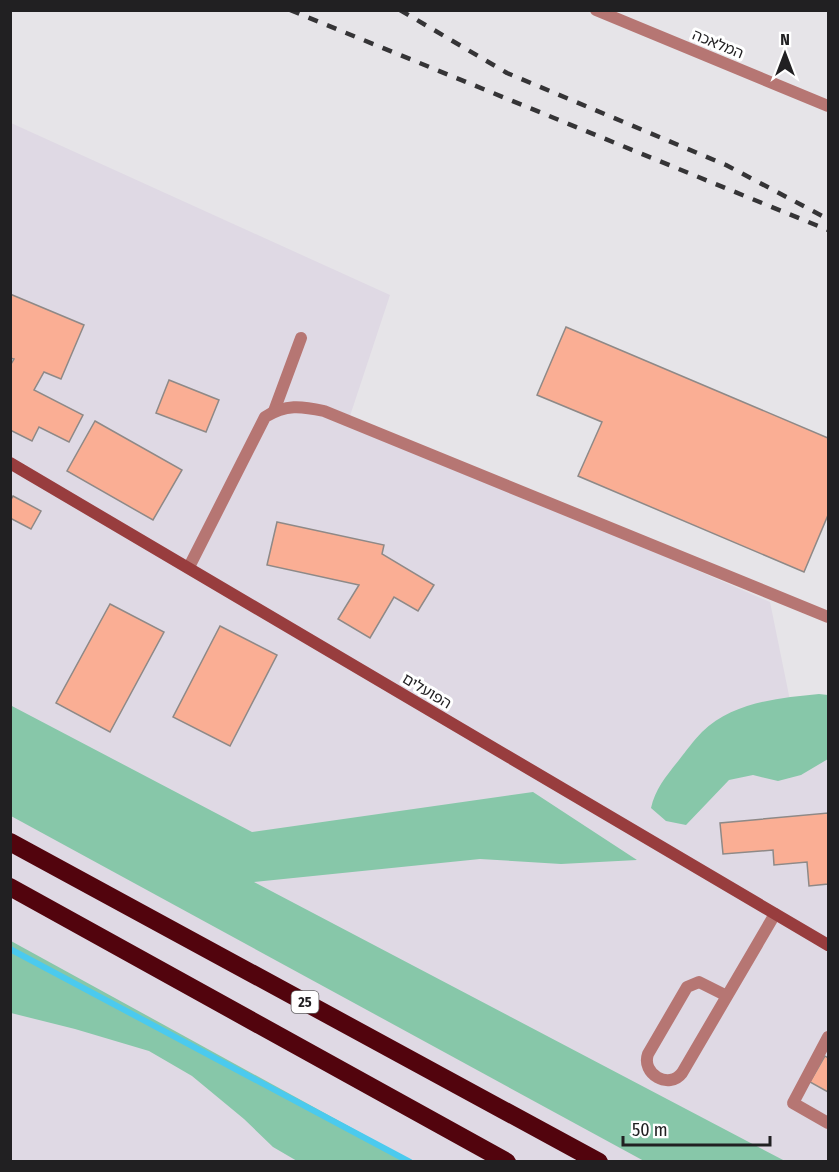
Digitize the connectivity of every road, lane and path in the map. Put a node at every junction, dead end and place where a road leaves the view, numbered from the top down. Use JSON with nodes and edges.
{"nodes":[{"id":1,"x":596,"y":10,"type":"edge"},
{"id":2,"x":828,"y":106,"type":"edge"},
{"id":3,"x":301,"y":338,"type":"dead end"},
{"id":4,"x":274,"y":411,"type":"junction"},
{"id":5,"x":10,"y":463,"type":"edge"},
{"id":6,"x":189,"y":567,"type":"junction"},
{"id":7,"x":828,"y":618,"type":"edge"},
{"id":8,"x":10,"y":842,"type":"edge"},
{"id":9,"x":10,"y":887,"type":"edge"},
{"id":10,"x":775,"y":914,"type":"junction"},
{"id":11,"x":828,"y":945,"type":"edge"},
{"id":12,"x":727,"y":996,"type":"junction"},
{"id":13,"x":828,"y":1037,"type":"edge"},
{"id":14,"x":828,"y":1123,"type":"edge"},
{"id":15,"x":507,"y":1161,"type":"edge"},
{"id":16,"x":599,"y":1161,"type":"edge"}],
"edges":[{"from":1,"to":2,"type":"street","name":"המלאכה"},
{"from":3,"to":4,"type":"street"},
{"from":4,"to":6,"type":"street"},
{"from":4,"to":7,"type":"street"},
{"from":5,"to":6,"type":"street","name":"הפועלים"},
{"from":6,"to":10,"type":"street","name":"הפועלים"},
{"from":8,"to":16,"type":"highway","number":"25"},
{"from":9,"to":15,"type":"highway"},
{"from":10,"to":11,"type":"street","name":"הפועלים"},
{"from":10,"to":12,"type":"street"},
{"from":12,"to":12,"type":"street"},
{"from":13,"to":14,"type":"street"}]}
